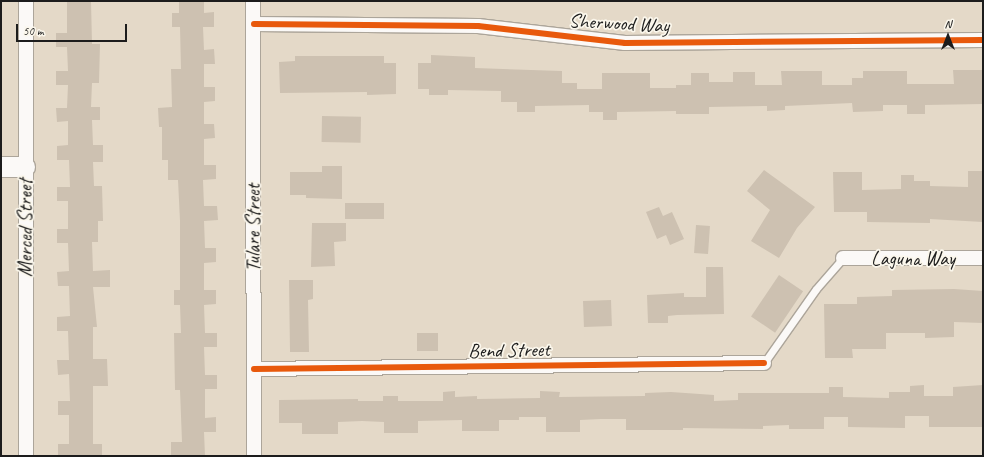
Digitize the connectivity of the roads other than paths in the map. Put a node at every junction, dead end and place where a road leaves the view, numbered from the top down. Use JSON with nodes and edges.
{"nodes":[{"id":1,"x":26,"y":1,"type":"edge"},
{"id":2,"x":253,"y":1,"type":"edge"},
{"id":3,"x":254,"y":24,"type":"junction"},
{"id":4,"x":983,"y":40,"type":"edge"},
{"id":5,"x":1,"y":167,"type":"edge"},
{"id":6,"x":25,"y":167,"type":"junction"},
{"id":7,"x":843,"y":258,"type":"joint"},
{"id":8,"x":983,"y":258,"type":"edge"},
{"id":9,"x":764,"y":363,"type":"joint"},
{"id":10,"x":254,"y":369,"type":"junction"},
{"id":11,"x":26,"y":456,"type":"edge"},
{"id":12,"x":254,"y":456,"type":"edge"}],
"edges":[{"from":1,"to":6,"type":"street","name":"Merced Street"},
{"from":2,"to":3,"type":"street","name":"Tulare Street"},
{"from":3,"to":4,"type":"street","name":"Sherwood Way"},
{"from":3,"to":10,"type":"street","name":"Tulare Street"},
{"from":5,"to":6,"type":"street"},
{"from":6,"to":11,"type":"street","name":"Merced Street"},
{"from":7,"to":8,"type":"street","name":"Laguna Way"},
{"from":7,"to":9,"type":"lane"},
{"from":9,"to":10,"type":"street","name":"Bend Street"},
{"from":10,"to":12,"type":"street","name":"Tulare Street"}]}
